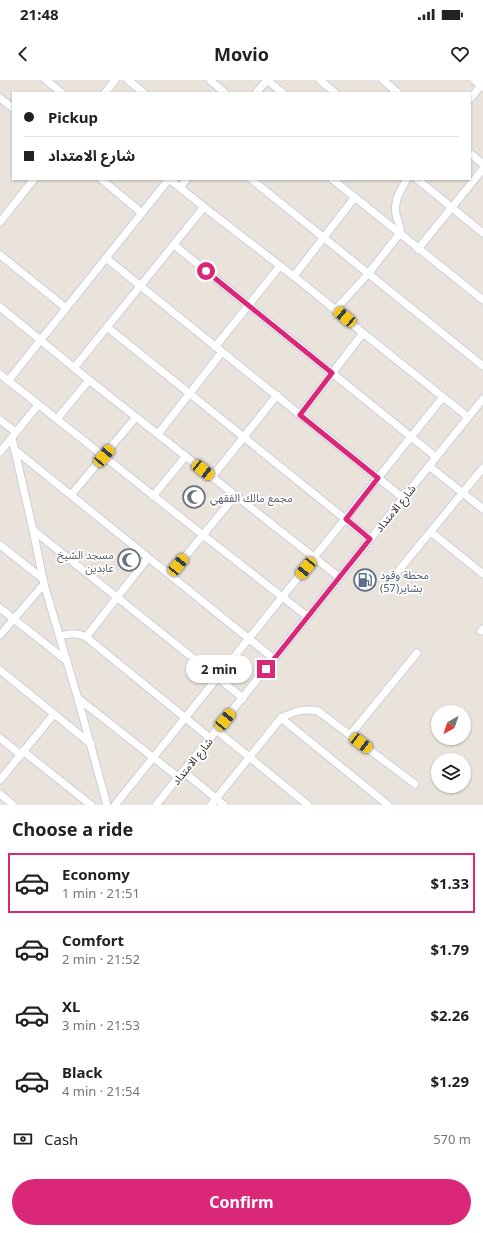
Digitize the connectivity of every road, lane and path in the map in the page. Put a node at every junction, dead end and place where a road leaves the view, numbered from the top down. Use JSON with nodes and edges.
{"nodes":[{"id":1,"x":46,"y":80,"type":"edge"},
{"id":2,"x":115,"y":80,"type":"edge"},
{"id":3,"x":128,"y":80,"type":"edge"},
{"id":4,"x":210,"y":80,"type":"edge"},
{"id":5,"x":320,"y":80,"type":"edge"},
{"id":6,"x":383,"y":80,"type":"edge"},
{"id":7,"x":474,"y":80,"type":"edge"},
{"id":8,"x":482,"y":85,"type":"edge"},
{"id":9,"x":61,"y":92,"type":"edge"},
{"id":10,"x":105,"y":92,"type":"edge"},
{"id":11,"x":143,"y":92,"type":"edge"},
{"id":12,"x":224,"y":92,"type":"edge"},
{"id":13,"x":257,"y":92,"type":"edge"},
{"id":14,"x":282,"y":92,"type":"edge"},
{"id":15,"x":334,"y":92,"type":"edge"},
{"id":16,"x":397,"y":92,"type":"edge"},
{"id":17,"x":0,"y":98,"type":"edge"},
{"id":18,"x":471,"y":98,"type":"edge"},
{"id":19,"x":12,"y":107,"type":"edge"},
{"id":20,"x":471,"y":154,"type":"edge"},
{"id":21,"x":483,"y":164,"type":"edge"},
{"id":22,"x":483,"y":169,"type":"edge"},
{"id":23,"x":33,"y":180,"type":"edge"},
{"id":24,"x":102,"y":180,"type":"edge"},
{"id":25,"x":168,"y":180,"type":"edge"},
{"id":26,"x":170,"y":180,"type":"edge"},
{"id":27,"x":185,"y":180,"type":"edge"},
{"id":28,"x":251,"y":180,"type":"edge"},
{"id":29,"x":334,"y":180,"type":"edge"},
{"id":30,"x":407,"y":180,"type":"edge"},
{"id":31,"x":418,"y":180,"type":"edge"},
{"id":32,"x":180,"y":187,"type":"junction"},
{"id":33,"x":355,"y":197,"type":"junction"},
{"id":34,"x":204,"y":208,"type":"junction"},
{"id":35,"x":451,"y":208,"type":"junction"},
{"id":36,"x":142,"y":213,"type":"junction"},
{"id":37,"x":0,"y":222,"type":"edge"},
{"id":38,"x":483,"y":233,"type":"edge"},
{"id":39,"x":400,"y":234,"type":"junction"},
{"id":40,"x":323,"y":237,"type":"junction"},
{"id":41,"x":174,"y":245,"type":"junction"},
{"id":42,"x":418,"y":249,"type":"junction"},
{"id":43,"x":0,"y":255,"type":"edge"},
{"id":44,"x":106,"y":258,"type":"junction"},
{"id":45,"x":280,"y":266,"type":"junction"},
{"id":46,"x":368,"y":274,"type":"junction"},
{"id":47,"x":294,"y":276,"type":"junction"},
{"id":48,"x":140,"y":286,"type":"junction"},
{"id":49,"x":483,"y":300,"type":"edge"},
{"id":50,"x":248,"y":306,"type":"junction"},
{"id":51,"x":0,"y":307,"type":"edge"},
{"id":52,"x":66,"y":308,"type":"junction"},
{"id":53,"x":336,"y":310,"type":"junction"},
{"id":54,"x":107,"y":327,"type":"junction"},
{"id":55,"x":363,"y":333,"type":"junction"},
{"id":56,"x":40,"y":340,"type":"junction"},
{"id":57,"x":215,"y":347,"type":"junction"},
{"id":58,"x":222,"y":352,"type":"junction"},
{"id":59,"x":483,"y":366,"type":"edge"},
{"id":60,"x":74,"y":368,"type":"junction"},
{"id":61,"x":332,"y":373,"type":"junction"},
{"id":62,"x":0,"y":374,"type":"edge"},
{"id":63,"x":8,"y":380,"type":"junction"},
{"id":64,"x":89,"y":380,"type":"junction"},
{"id":65,"x":190,"y":393,"type":"junction"},
{"id":66,"x":277,"y":395,"type":"junction"},
{"id":67,"x":443,"y":397,"type":"junction"},
{"id":68,"x":483,"y":399,"type":"edge"},
{"id":69,"x":38,"y":405,"type":"junction"},
{"id":70,"x":300,"y":415,"type":"junction"},
{"id":71,"x":136,"y":417,"type":"junction"},
{"id":72,"x":468,"y":417,"type":"junction"},
{"id":73,"x":57,"y":419,"type":"junction"},
{"id":74,"x":0,"y":420,"type":"edge"},
{"id":75,"x":158,"y":434,"type":"junction"},
{"id":76,"x":14,"y":435,"type":"junction"},
{"id":77,"x":411,"y":436,"type":"junction"},
{"id":78,"x":244,"y":437,"type":"junction"},
{"id":79,"x":15,"y":450,"type":"junction"},
{"id":80,"x":0,"y":452,"type":"edge"},
{"id":81,"x":104,"y":456,"type":"junction"},
{"id":82,"x":186,"y":456,"type":"junction"},
{"id":83,"x":436,"y":457,"type":"junction"},
{"id":84,"x":429,"y":466,"type":"junction"},
{"id":85,"x":483,"y":468,"type":"edge"},
{"id":86,"x":212,"y":477,"type":"junction"},
{"id":87,"x":378,"y":478,"type":"junction"},
{"id":88,"x":462,"y":493,"type":"junction"},
{"id":89,"x":71,"y":495,"type":"junction"},
{"id":90,"x":153,"y":496,"type":"junction"},
{"id":91,"x":234,"y":496,"type":"junction"},
{"id":92,"x":403,"y":498,"type":"junction"},
{"id":93,"x":483,"y":509,"type":"edge"},
{"id":94,"x":346,"y":519,"type":"junction"},
{"id":95,"x":33,"y":530,"type":"junction"},
{"id":96,"x":431,"y":532,"type":"junction"},
{"id":97,"x":203,"y":535,"type":"junction"},
{"id":98,"x":370,"y":539,"type":"junction"},
{"id":99,"x":0,"y":545,"type":"edge"},
{"id":100,"x":148,"y":558,"type":"junction"},
{"id":101,"x":314,"y":558,"type":"junction"},
{"id":102,"x":399,"y":570,"type":"dead end"},
{"id":103,"x":483,"y":574,"type":"edge"},
{"id":104,"x":170,"y":575,"type":"junction"},
{"id":105,"x":339,"y":577,"type":"junction"},
{"id":106,"x":43,"y":581,"type":"junction"},
{"id":107,"x":117,"y":597,"type":"junction"},
{"id":108,"x":282,"y":597,"type":"junction"},
{"id":109,"x":0,"y":608,"type":"edge"},
{"id":110,"x":308,"y":617,"type":"junction"},
{"id":111,"x":13,"y":619,"type":"junction"},
{"id":112,"x":0,"y":635,"type":"edge"},
{"id":113,"x":59,"y":636,"type":"junction"},
{"id":114,"x":86,"y":637,"type":"junction"},
{"id":115,"x":249,"y":638,"type":"junction"},
{"id":116,"x":417,"y":653,"type":"dead end"},
{"id":117,"x":274,"y":659,"type":"junction"},
{"id":118,"x":67,"y":661,"type":"junction"},
{"id":119,"x":0,"y":670,"type":"edge"},
{"id":120,"x":217,"y":678,"type":"junction"},
{"id":121,"x":243,"y":698,"type":"junction"},
{"id":122,"x":78,"y":699,"type":"junction"},
{"id":123,"x":54,"y":714,"type":"junction"},
{"id":124,"x":186,"y":717,"type":"junction"},
{"id":125,"x":282,"y":718,"type":"junction"},
{"id":126,"x":216,"y":730,"type":"junction"},
{"id":127,"x":350,"y":735,"type":"junction"},
{"id":128,"x":0,"y":738,"type":"edge"},
{"id":129,"x":210,"y":738,"type":"junction"},
{"id":130,"x":91,"y":744,"type":"junction"},
{"id":131,"x":22,"y":753,"type":"junction"},
{"id":132,"x":154,"y":757,"type":"junction"},
{"id":133,"x":249,"y":758,"type":"junction"},
{"id":134,"x":183,"y":771,"type":"junction"},
{"id":135,"x":178,"y":777,"type":"junction"},
{"id":136,"x":0,"y":780,"type":"edge"},
{"id":137,"x":415,"y":784,"type":"dead end"},
{"id":138,"x":0,"y":794,"type":"edge"},
{"id":139,"x":216,"y":798,"type":"junction"},
{"id":140,"x":13,"y":805,"type":"edge"},
{"id":141,"x":91,"y":805,"type":"edge"},
{"id":142,"x":107,"y":805,"type":"edge"},
{"id":143,"x":115,"y":805,"type":"edge"},
{"id":144,"x":156,"y":805,"type":"edge"},
{"id":145,"x":210,"y":805,"type":"edge"},
{"id":146,"x":224,"y":805,"type":"edge"},
{"id":147,"x":308,"y":805,"type":"edge"},
{"id":148,"x":388,"y":805,"type":"edge"}],
"edges":[{"from":1,"to":9,"type":"street"},
{"from":2,"to":10,"type":"street"},
{"from":3,"to":11,"type":"street"},
{"from":4,"to":12,"type":"street"},
{"from":5,"to":15,"type":"street"},
{"from":6,"to":16,"type":"street"},
{"from":7,"to":8,"type":"street"},
{"from":8,"to":18,"type":"street"},
{"from":13,"to":14,"type":"street"},
{"from":17,"to":19,"type":"street"},
{"from":20,"to":21,"type":"street"},
{"from":22,"to":35,"type":"street"},
{"from":23,"to":37,"type":"street"},
{"from":24,"to":36,"type":"street"},
{"from":25,"to":36,"type":"street"},
{"from":26,"to":32,"type":"street"},
{"from":27,"to":32,"type":"street"},
{"from":28,"to":40,"type":"street"},
{"from":29,"to":33,"type":"street"},
{"from":30,"to":39,"type":"street"},
{"from":31,"to":35,"type":"street"},
{"from":32,"to":34,"type":"street"},
{"from":33,"to":39,"type":"street"},
{"from":33,"to":40,"type":"street"},
{"from":34,"to":41,"type":"street"},
{"from":34,"to":45,"type":"street"},
{"from":35,"to":38,"type":"street"},
{"from":35,"to":42,"type":"street"},
{"from":36,"to":44,"type":"street"},
{"from":39,"to":42,"type":"street"},
{"from":39,"to":46,"type":"street"},
{"from":40,"to":46,"type":"street"},
{"from":40,"to":47,"type":"street"},
{"from":41,"to":48,"type":"street"},
{"from":41,"to":50,"type":"street"},
{"from":42,"to":49,"type":"street"},
{"from":43,"to":52,"type":"street"},
{"from":44,"to":48,"type":"street"},
{"from":44,"to":52,"type":"street"},
{"from":45,"to":47,"type":"street"},
{"from":45,"to":50,"type":"street"},
{"from":46,"to":53,"type":"street"},
{"from":46,"to":59,"type":"street"},
{"from":47,"to":53,"type":"street"},
{"from":48,"to":54,"type":"street"},
{"from":48,"to":57,"type":"street"},
{"from":50,"to":57,"type":"street"},
{"from":50,"to":61,"type":"street"},
{"from":51,"to":56,"type":"street"},
{"from":52,"to":56,"type":"street"},
{"from":53,"to":55,"type":"street"},
{"from":54,"to":60,"type":"street"},
{"from":54,"to":65,"type":"street"},
{"from":55,"to":61,"type":"street"},
{"from":55,"to":67,"type":"street"},
{"from":56,"to":60,"type":"street"},
{"from":56,"to":63,"type":"street"},
{"from":57,"to":58,"type":"street"},
{"from":58,"to":65,"type":"street"},
{"from":58,"to":66,"type":"street"},
{"from":60,"to":64,"type":"street"},
{"from":61,"to":70,"type":"street"},
{"from":61,"to":77,"type":"street"},
{"from":62,"to":63,"type":"street"},
{"from":63,"to":69,"type":"street"},
{"from":64,"to":71,"type":"street"},
{"from":64,"to":73,"type":"street"},
{"from":65,"to":75,"type":"street"},
{"from":65,"to":78,"type":"street"},
{"from":66,"to":70,"type":"street"},
{"from":66,"to":78,"type":"street"},
{"from":67,"to":72,"type":"street"},
{"from":67,"to":77,"type":"street"},
{"from":68,"to":72,"type":"street","name":"شارع الامتداد"},
{"from":69,"to":73,"type":"street"},
{"from":69,"to":76,"type":"street"},
{"from":70,"to":87,"type":"street"},
{"from":71,"to":75,"type":"street"},
{"from":71,"to":81,"type":"street"},
{"from":72,"to":83,"type":"street","name":"شارع الامتداد"},
{"from":73,"to":81,"type":"street"},
{"from":74,"to":76,"type":"street"},
{"from":75,"to":82,"type":"street"},
{"from":76,"to":79,"type":"street"},
{"from":76,"to":80,"type":"street"},
{"from":77,"to":83,"type":"street"},
{"from":77,"to":87,"type":"street"},
{"from":78,"to":86,"type":"street"},
{"from":78,"to":94,"type":"street"},
{"from":79,"to":89,"type":"street"},
{"from":79,"to":95,"type":"street"},
{"from":81,"to":89,"type":"street"},
{"from":81,"to":90,"type":"street"},
{"from":82,"to":86,"type":"street"},
{"from":82,"to":90,"type":"street"},
{"from":83,"to":84,"type":"street","name":"شارع الامتداد"},
{"from":84,"to":88,"type":"street"},
{"from":84,"to":92,"type":"street","name":"شارع الامتداد"},
{"from":85,"to":88,"type":"street"},
{"from":86,"to":91,"type":"street"},
{"from":87,"to":92,"type":"street"},
{"from":87,"to":94,"type":"street"},
{"from":88,"to":93,"type":"street"},
{"from":88,"to":96,"type":"street"},
{"from":89,"to":100,"type":"street"},
{"from":90,"to":97,"type":"street"},
{"from":91,"to":97,"type":"street"},
{"from":91,"to":101,"type":"street"},
{"from":92,"to":98,"type":"street","name":"شارع الامتداد"},
{"from":94,"to":98,"type":"street"},
{"from":94,"to":101,"type":"street"},
{"from":95,"to":106,"type":"street"},
{"from":95,"to":107,"type":"street"},
{"from":96,"to":102,"type":"street"},
{"from":96,"to":103,"type":"street"},
{"from":97,"to":104,"type":"street"},
{"from":97,"to":108,"type":"street"},
{"from":98,"to":105,"type":"street","name":"شارع الامتداد"},
{"from":99,"to":106,"type":"street"},
{"from":100,"to":104,"type":"street"},
{"from":100,"to":107,"type":"street"},
{"from":101,"to":105,"type":"street"},
{"from":101,"to":108,"type":"street"},
{"from":104,"to":115,"type":"street"},
{"from":105,"to":110,"type":"street","name":"شارع الامتداد"},
{"from":106,"to":111,"type":"street"},
{"from":106,"to":113,"type":"street"},
{"from":107,"to":114,"type":"street"},
{"from":107,"to":120,"type":"street"},
{"from":108,"to":110,"type":"street"},
{"from":108,"to":115,"type":"street"},
{"from":109,"to":111,"type":"street"},
{"from":110,"to":117,"type":"street","name":"شارع الامتداد"},
{"from":111,"to":112,"type":"street"},
{"from":111,"to":118,"type":"street"},
{"from":113,"to":114,"type":"street"},
{"from":113,"to":118,"type":"street"},
{"from":114,"to":124,"type":"street"},
{"from":115,"to":117,"type":"street"},
{"from":115,"to":120,"type":"street"},
{"from":116,"to":127,"type":"street"},
{"from":117,"to":121,"type":"street","name":"شارع الامتداد"},
{"from":118,"to":122,"type":"street"},
{"from":119,"to":123,"type":"street"},
{"from":120,"to":121,"type":"street"},
{"from":120,"to":124,"type":"street"},
{"from":121,"to":126,"type":"street","name":"شارع الامتداد"},
{"from":122,"to":130,"type":"street"},
{"from":122,"to":132,"type":"street"},
{"from":123,"to":130,"type":"street"},
{"from":123,"to":131,"type":"street"},
{"from":124,"to":129,"type":"street"},
{"from":124,"to":132,"type":"street"},
{"from":125,"to":127,"type":"street"},
{"from":125,"to":133,"type":"street"},
{"from":125,"to":148,"type":"street"},
{"from":126,"to":129,"type":"street","name":"شارع الامتداد"},
{"from":126,"to":133,"type":"street"},
{"from":127,"to":137,"type":"street"},
{"from":128,"to":131,"type":"street"},
{"from":129,"to":134,"type":"street","name":"شارع الامتداد"},
{"from":130,"to":142,"type":"street"},
{"from":131,"to":136,"type":"street"},
{"from":131,"to":141,"type":"street"},
{"from":132,"to":135,"type":"street"},
{"from":132,"to":143,"type":"street"},
{"from":133,"to":139,"type":"street"},
{"from":133,"to":147,"type":"street"},
{"from":134,"to":135,"type":"street","name":"شارع الامتداد"},
{"from":134,"to":139,"type":"street"},
{"from":135,"to":144,"type":"street","name":"شارع الامتداد"},
{"from":138,"to":140,"type":"street"},
{"from":139,"to":145,"type":"street"},
{"from":139,"to":146,"type":"street"}]}
